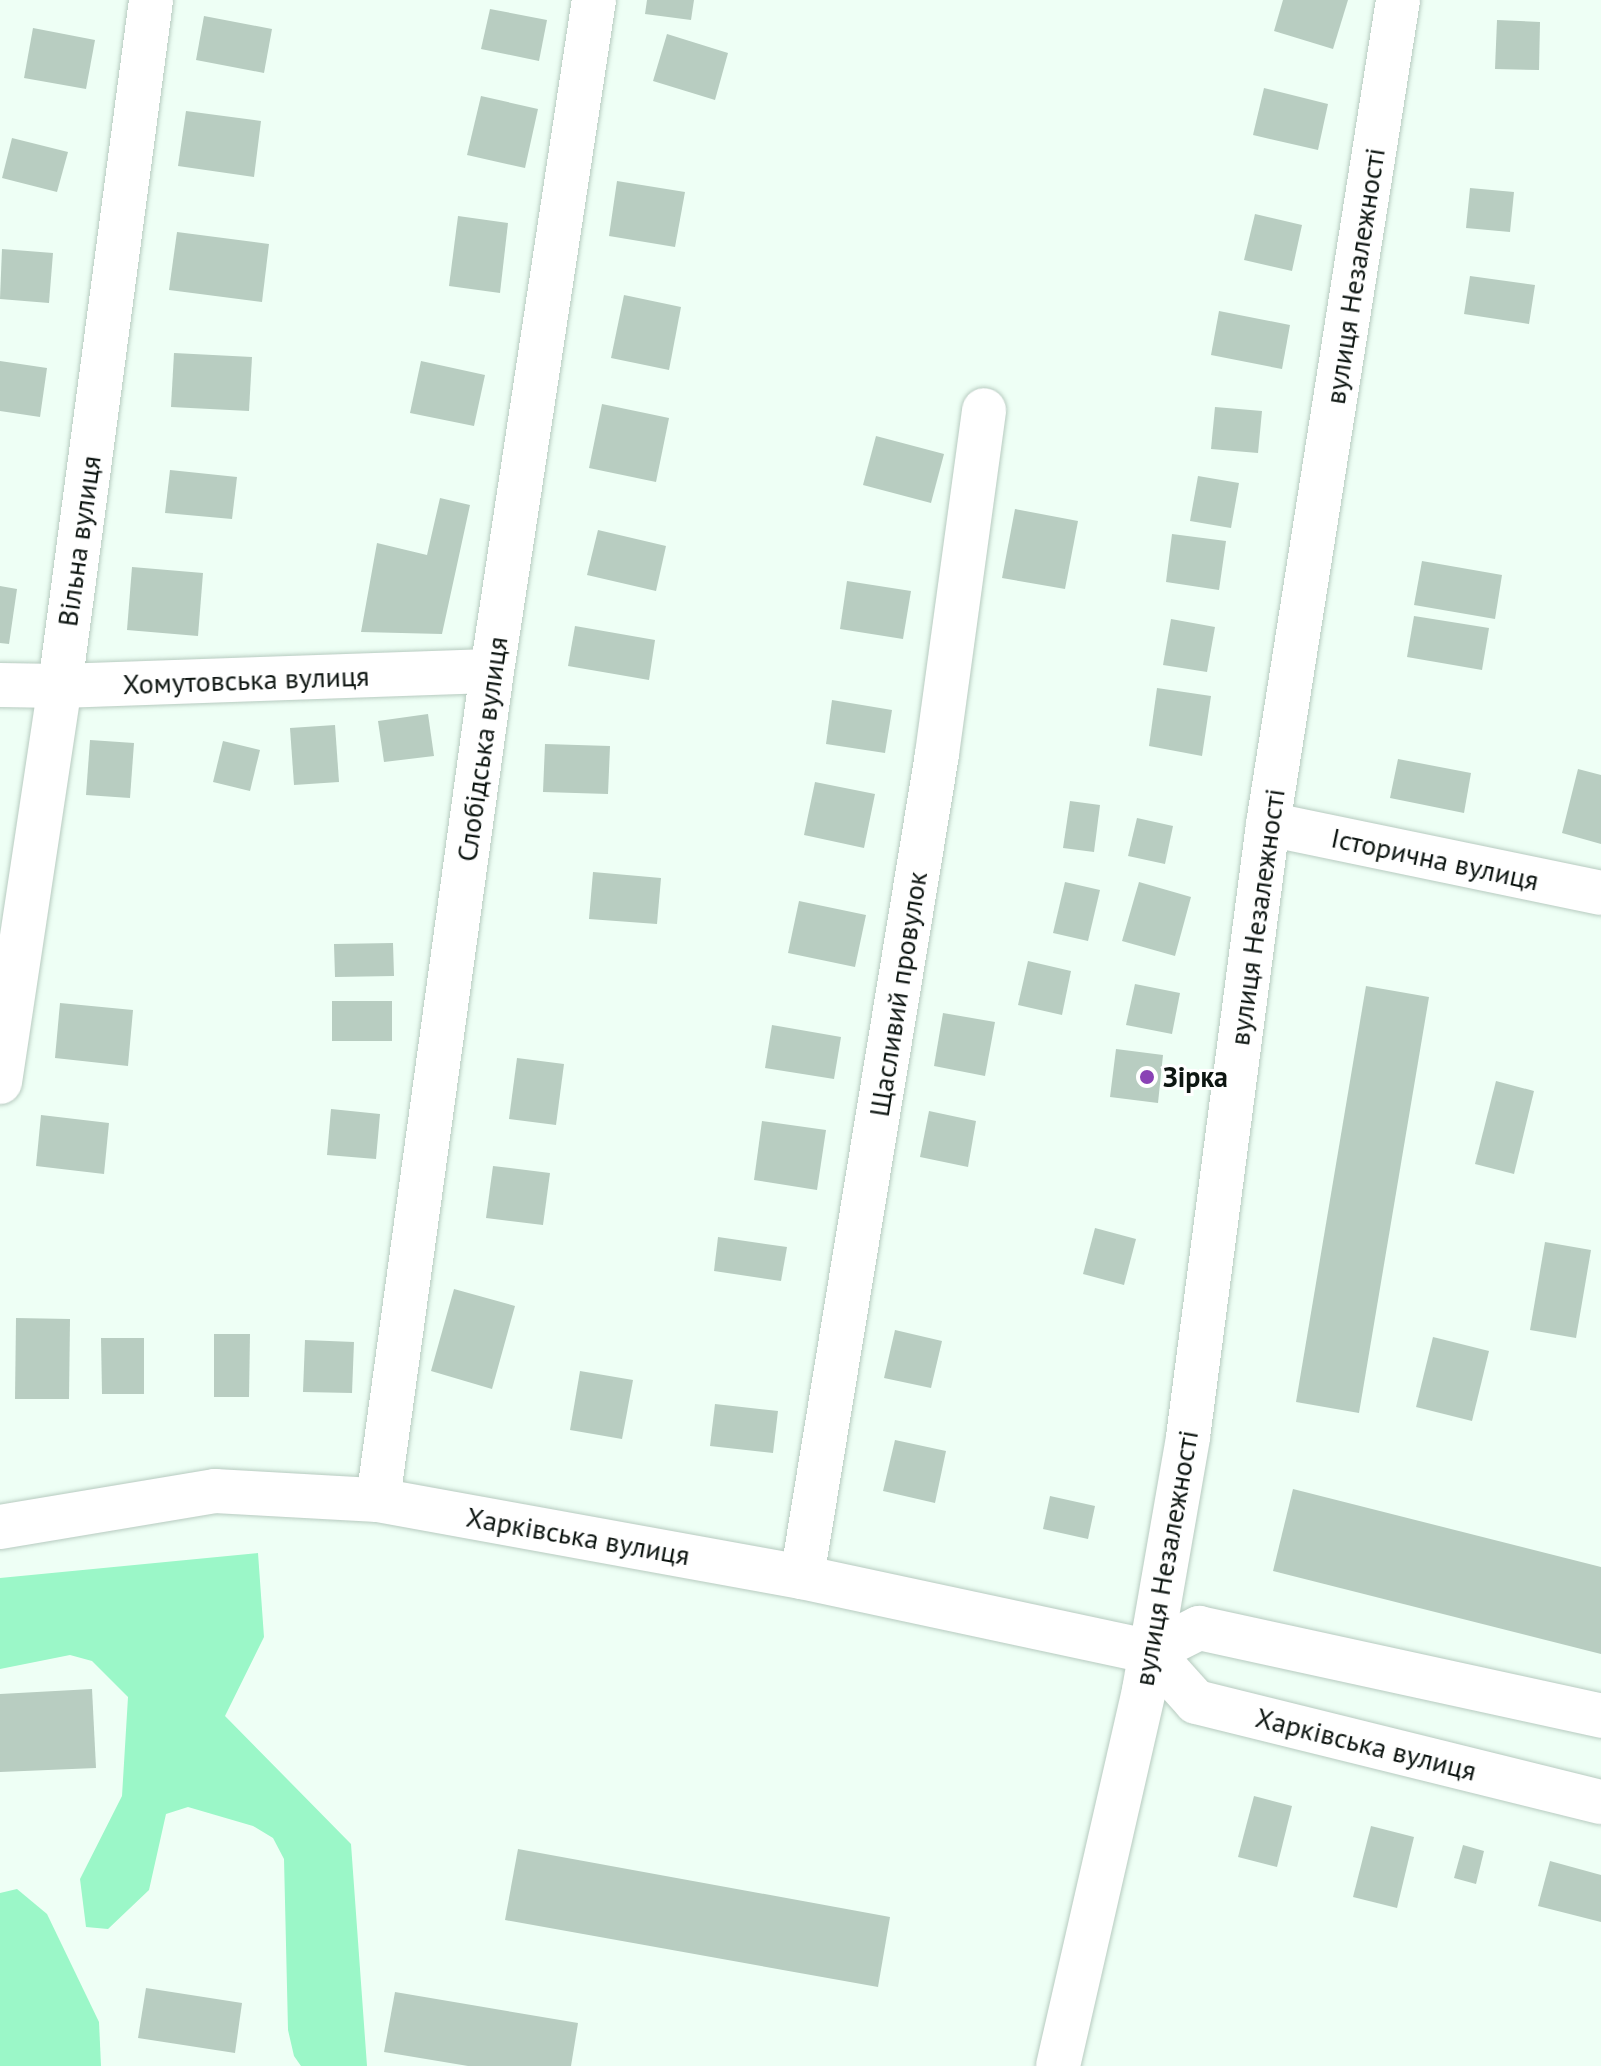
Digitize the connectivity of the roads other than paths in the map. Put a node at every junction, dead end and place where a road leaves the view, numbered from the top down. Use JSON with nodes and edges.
{"nodes":[{"id":1,"x":151,"y":0,"type":"edge"},
{"id":2,"x":594,"y":0,"type":"edge"},
{"id":3,"x":1398,"y":0,"type":"edge"},
{"id":4,"x":984,"y":410,"type":"dead end"},
{"id":5,"x":492,"y":671,"type":"junction"},
{"id":6,"x":0,"y":685,"type":"edge"},
{"id":7,"x":60,"y":686,"type":"junction"},
{"id":8,"x":1268,"y":824,"type":"junction"},
{"id":9,"x":1601,"y":893,"type":"edge"},
{"id":10,"x":0,"y":1082,"type":"edge"},
{"id":11,"x":378,"y":1500,"type":"junction"},
{"id":12,"x":0,"y":1527,"type":"edge"},
{"id":13,"x":802,"y":1577,"type":"junction"},
{"id":14,"x":1151,"y":1652,"type":"junction"},
{"id":15,"x":1601,"y":1716,"type":"edge"},
{"id":16,"x":1601,"y":1802,"type":"edge"},
{"id":17,"x":1058,"y":2066,"type":"edge"}],
"edges":[{"from":1,"to":7,"type":"street","name":"Вільна вулиця"},
{"from":2,"to":5,"type":"street","name":"Слобідська вулиця"},
{"from":3,"to":8,"type":"street","name":"вулиця Незалежності"},
{"from":4,"to":13,"type":"street","name":"Щасливий провулок"},
{"from":5,"to":7,"type":"street","name":"Хомутовська вулиця"},
{"from":5,"to":11,"type":"street","name":"Слобідська вулиця"},
{"from":6,"to":7,"type":"street","name":"Хомутовська вулиця"},
{"from":7,"to":10,"type":"street","name":"Вільна вулиця"},
{"from":8,"to":9,"type":"street","name":"Історична вулиця"},
{"from":8,"to":14,"type":"street","name":"вулиця Незалежності"},
{"from":11,"to":12,"type":"street","name":"Харківська вулиця"},
{"from":11,"to":13,"type":"street","name":"Харківська вулиця"},
{"from":13,"to":14,"type":"street","name":"Харківська вулиця"},
{"from":14,"to":15,"type":"street"},
{"from":14,"to":16,"type":"street","name":"Харківська вулиця"},
{"from":14,"to":17,"type":"street","name":"вулиця Незалежності"}]}
